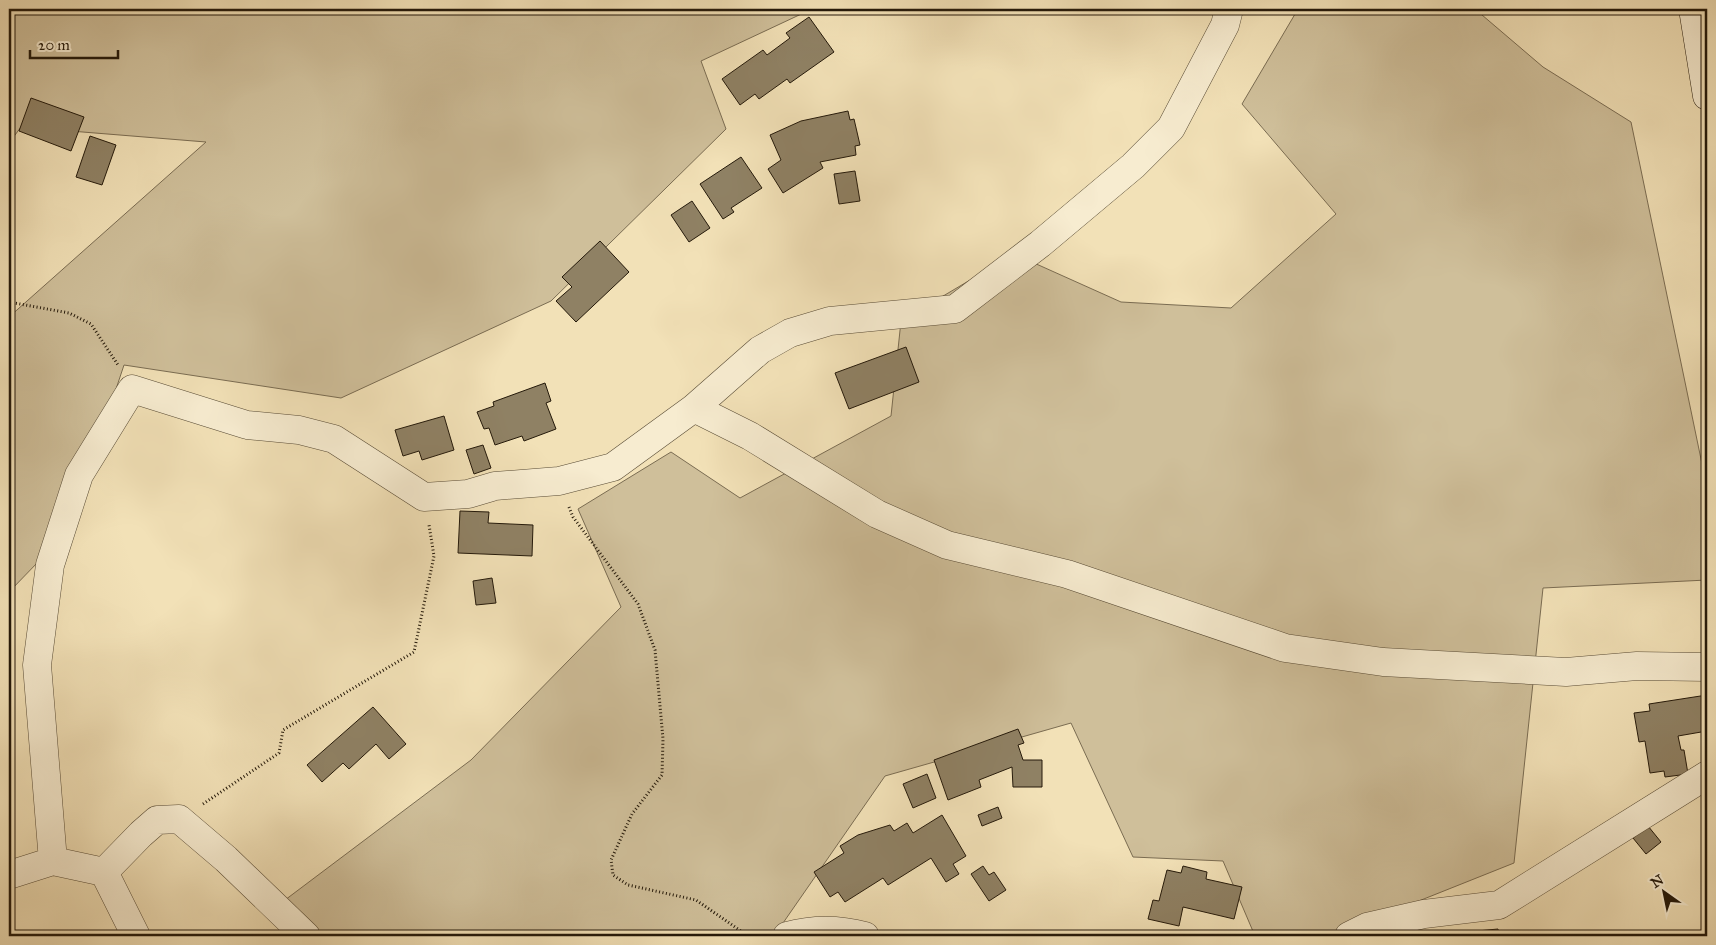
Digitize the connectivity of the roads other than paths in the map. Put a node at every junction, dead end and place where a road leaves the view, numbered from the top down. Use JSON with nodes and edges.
{"nodes":[{"id":1,"x":1229,"y":9,"type":"edge"},
{"id":2,"x":1693,"y":9,"type":"edge"},
{"id":3,"x":1707,"y":96,"type":"edge"},
{"id":4,"x":694,"y":408,"type":"junction"},
{"id":5,"x":1707,"y":667,"type":"edge"},
{"id":6,"x":1707,"y":775,"type":"edge"},
{"id":7,"x":53,"y":861,"type":"junction"},
{"id":8,"x":104,"y":872,"type":"junction"},
{"id":9,"x":9,"y":876,"type":"edge"},
{"id":10,"x":136,"y":936,"type":"edge"},
{"id":11,"x":306,"y":936,"type":"edge"},
{"id":12,"x":786,"y":936,"type":"edge"},
{"id":13,"x":865,"y":936,"type":"edge"},
{"id":14,"x":1350,"y":936,"type":"edge"}],
"edges":[{"from":1,"to":4,"type":"street"},
{"from":2,"to":3,"type":"street"},
{"from":4,"to":5,"type":"street"},
{"from":4,"to":7,"type":"street"},
{"from":6,"to":14,"type":"street"},
{"from":7,"to":8,"type":"street"},
{"from":7,"to":9,"type":"street"},
{"from":8,"to":10,"type":"street"},
{"from":8,"to":11,"type":"street"},
{"from":12,"to":13,"type":"street"}]}
